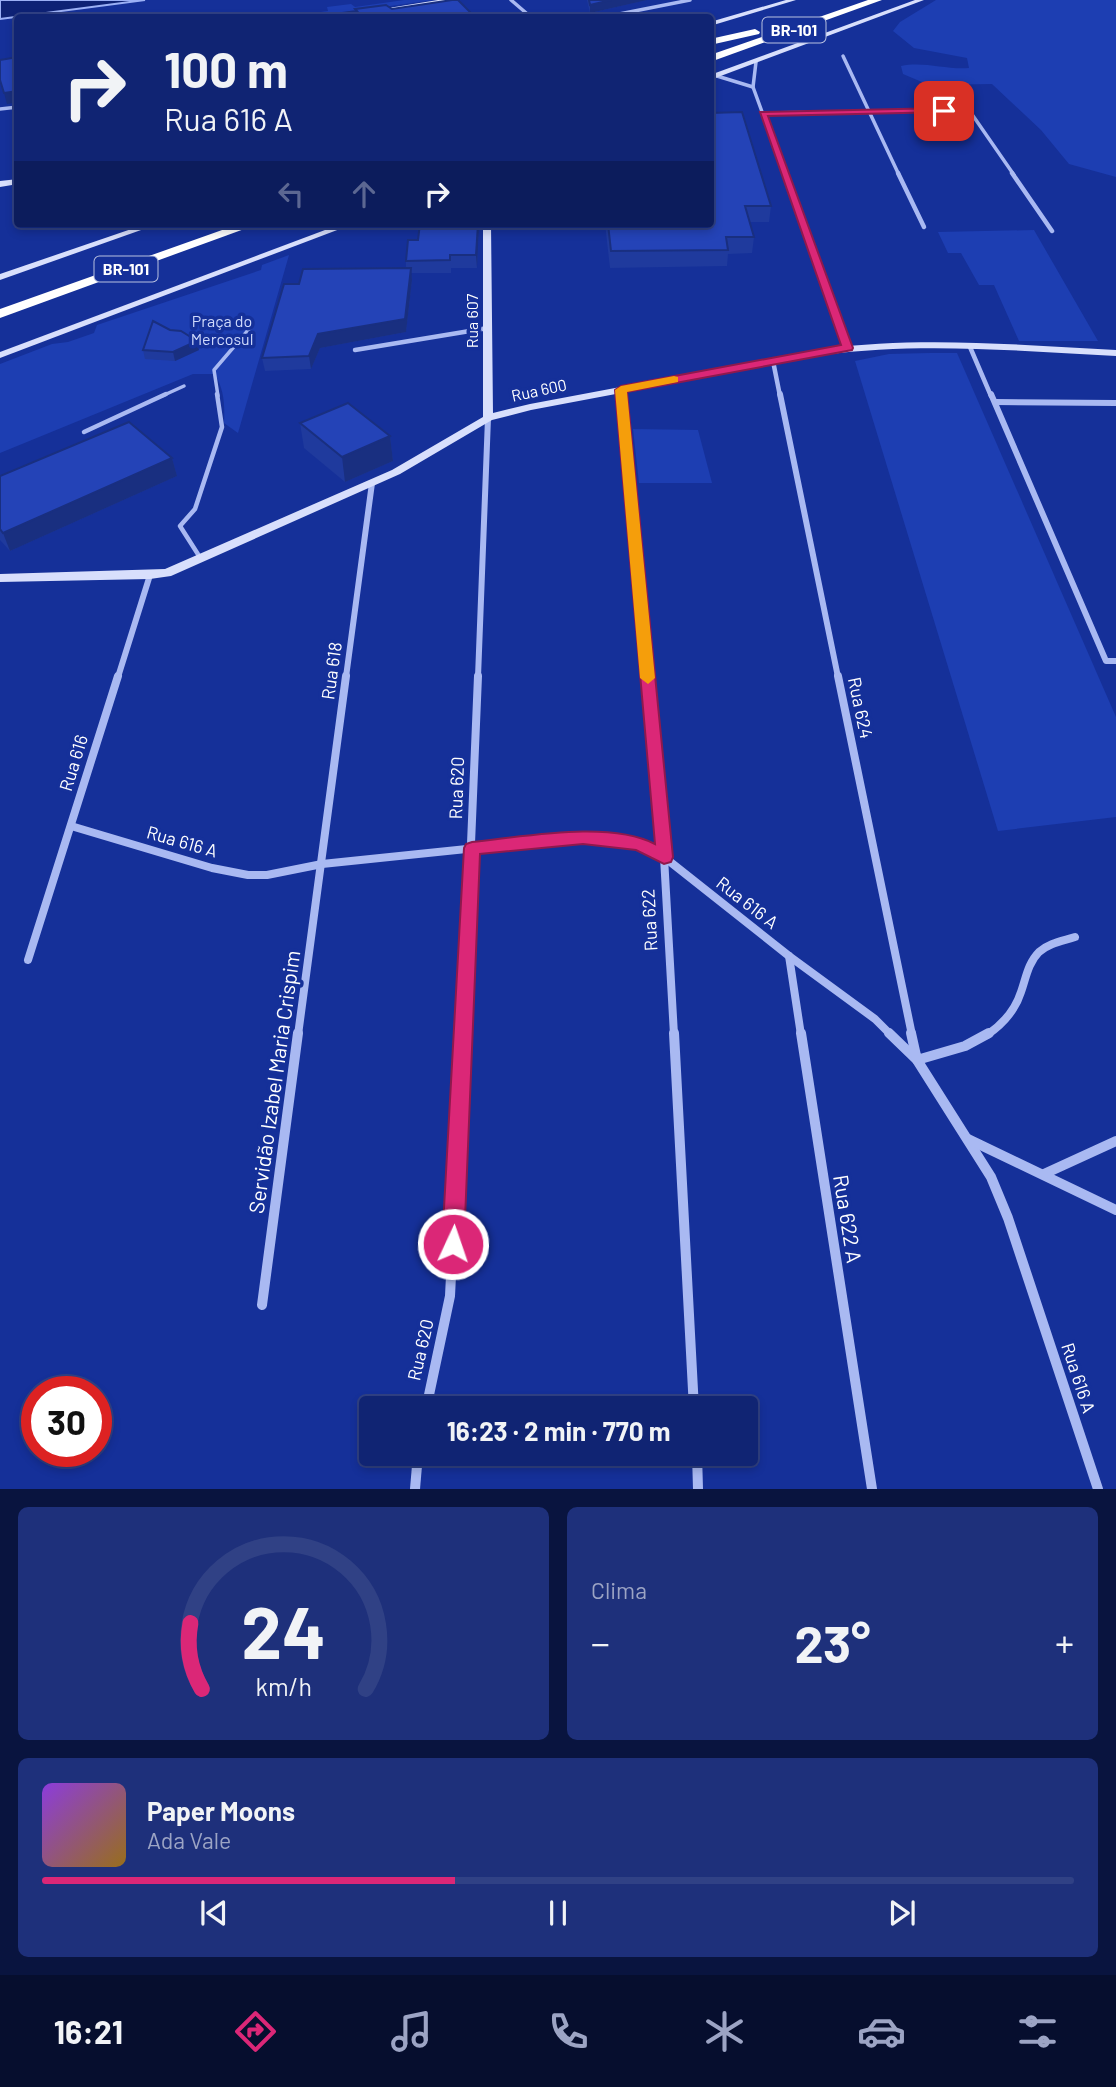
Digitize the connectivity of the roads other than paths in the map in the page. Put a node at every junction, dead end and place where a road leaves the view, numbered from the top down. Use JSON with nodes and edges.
{"nodes":[{"id":1,"x":452,"y":0,"type":"edge"},
{"id":2,"x":511,"y":0,"type":"edge"},
{"id":3,"x":690,"y":0,"type":"edge"},
{"id":4,"x":750,"y":0,"type":"edge"},
{"id":5,"x":793,"y":0,"type":"edge"},
{"id":6,"x":853,"y":0,"type":"edge"},
{"id":7,"x":877,"y":0,"type":"edge"},
{"id":8,"x":922,"y":0,"type":"edge"},
{"id":9,"x":765,"y":8,"type":"junction"},
{"id":10,"x":366,"y":12,"type":"edge"},
{"id":11,"x":527,"y":14,"type":"edge"},
{"id":12,"x":619,"y":14,"type":"edge"},
{"id":13,"x":714,"y":23,"type":"edge"},
{"id":14,"x":770,"y":29,"type":"junction"},
{"id":15,"x":788,"y":32,"type":"junction"},
{"id":16,"x":714,"y":40,"type":"edge"},
{"id":17,"x":714,"y":49,"type":"edge"},
{"id":18,"x":843,"y":56,"type":"dead end"},
{"id":19,"x":714,"y":58,"type":"edge"},
{"id":20,"x":756,"y":62,"type":"junction"},
{"id":21,"x":714,"y":75,"type":"edge"},
{"id":22,"x":714,"y":76,"type":"edge"},
{"id":23,"x":714,"y":76,"type":"edge"},
{"id":24,"x":753,"y":88,"type":"junction"},
{"id":25,"x":869,"y":112,"type":"junction"},
{"id":26,"x":763,"y":113,"type":"junction"},
{"id":27,"x":924,"y":227,"type":"dead end"},
{"id":28,"x":138,"y":228,"type":"edge"},
{"id":29,"x":209,"y":228,"type":"edge"},
{"id":30,"x":240,"y":228,"type":"edge"},
{"id":31,"x":338,"y":228,"type":"edge"},
{"id":32,"x":487,"y":228,"type":"edge"},
{"id":33,"x":1052,"y":231,"type":"dead end"},
{"id":34,"x":0,"y":277,"type":"edge"},
{"id":35,"x":0,"y":302,"type":"edge"},
{"id":36,"x":0,"y":314,"type":"edge"},
{"id":37,"x":250,"y":328,"type":"dead end"},
{"id":38,"x":488,"y":328,"type":"junction"},
{"id":39,"x":971,"y":347,"type":"junction"},
{"id":40,"x":848,"y":348,"type":"junction"},
{"id":41,"x":355,"y":350,"type":"dead end"},
{"id":42,"x":1116,"y":353,"type":"edge"},
{"id":43,"x":0,"y":355,"type":"edge"},
{"id":44,"x":773,"y":361,"type":"junction"},
{"id":45,"x":184,"y":386,"type":"dead end"},
{"id":46,"x":621,"y":390,"type":"junction"},
{"id":47,"x":995,"y":402,"type":"junction"},
{"id":48,"x":1116,"y":403,"type":"edge"},
{"id":49,"x":488,"y":418,"type":"junction"},
{"id":50,"x":84,"y":432,"type":"dead end"},
{"id":51,"x":372,"y":483,"type":"junction"},
{"id":52,"x":201,"y":559,"type":"junction"},
{"id":53,"x":150,"y":575,"type":"junction"},
{"id":54,"x":0,"y":578,"type":"edge"},
{"id":55,"x":1116,"y":661,"type":"edge"},
{"id":56,"x":71,"y":826,"type":"junction"},
{"id":57,"x":472,"y":848,"type":"junction"},
{"id":58,"x":664,"y":857,"type":"junction"},
{"id":59,"x":322,"y":864,"type":"junction"},
{"id":60,"x":1075,"y":937,"type":"dead end"},
{"id":61,"x":789,"y":956,"type":"junction"},
{"id":62,"x":28,"y":960,"type":"dead end"},
{"id":63,"x":917,"y":1060,"type":"junction"},
{"id":64,"x":968,"y":1138,"type":"junction"},
{"id":65,"x":1116,"y":1141,"type":"edge"},
{"id":66,"x":1045,"y":1174,"type":"junction"},
{"id":67,"x":1116,"y":1210,"type":"edge"},
{"id":68,"x":262,"y":1305,"type":"dead end"},
{"id":69,"x":429,"y":1396,"type":"edge"},
{"id":70,"x":693,"y":1396,"type":"edge"},
{"id":71,"x":417,"y":1466,"type":"edge"},
{"id":72,"x":697,"y":1466,"type":"edge"},
{"id":73,"x":415,"y":1489,"type":"edge"},
{"id":74,"x":698,"y":1489,"type":"edge"},
{"id":75,"x":872,"y":1489,"type":"edge"},
{"id":76,"x":1098,"y":1489,"type":"edge"}],
"edges":[{"from":1,"to":10,"type":"street"},
{"from":2,"to":11,"type":"street"},
{"from":3,"to":12,"type":"street"},
{"from":4,"to":9,"type":"street"},
{"from":5,"to":9,"type":"street"},
{"from":6,"to":14,"type":"highway","number":"BR-101"},
{"from":7,"to":15,"type":"highway","number":"BR-101"},
{"from":8,"to":20,"type":"street"},
{"from":9,"to":13,"type":"street"},
{"from":14,"to":16,"type":"highway"},
{"from":14,"to":17,"type":"highway","number":"BR-101"},
{"from":15,"to":19,"type":"highway","number":"BR-101"},
{"from":15,"to":21,"type":"highway"},
{"from":18,"to":25,"type":"street"},
{"from":20,"to":22,"type":"street"},
{"from":20,"to":24,"type":"street"},
{"from":23,"to":24,"type":"street"},
{"from":24,"to":26,"type":"street"},
{"from":25,"to":26,"type":"street"},
{"from":25,"to":27,"type":"street"},
{"from":25,"to":33,"type":"street"},
{"from":26,"to":40,"type":"street"},
{"from":28,"to":34,"type":"street"},
{"from":29,"to":35,"type":"highway","number":"BR-101"},
{"from":30,"to":36,"type":"highway","number":"BR-101"},
{"from":31,"to":43,"type":"street"},
{"from":32,"to":38,"type":"street","name":"Rua 607"},
{"from":37,"to":52,"type":"lane"},
{"from":38,"to":41,"type":"street"},
{"from":38,"to":49,"type":"street","name":"Rua 607"},
{"from":39,"to":40,"type":"street","name":"Rua 600"},
{"from":39,"to":42,"type":"street","name":"Rua 600"},
{"from":39,"to":47,"type":"street"},
{"from":40,"to":44,"type":"street","name":"Rua 600"},
{"from":44,"to":46,"type":"street","name":"Rua 600"},
{"from":44,"to":63,"type":"street","name":"Rua 624"},
{"from":45,"to":50,"type":"lane"},
{"from":46,"to":49,"type":"street","name":"Rua 600"},
{"from":46,"to":58,"type":"street","name":"Rua 622"},
{"from":47,"to":48,"type":"street"},
{"from":47,"to":55,"type":"street"},
{"from":49,"to":51,"type":"street","name":"Rua 600"},
{"from":49,"to":57,"type":"street","name":"Rua 620"},
{"from":51,"to":52,"type":"street","name":"Rua 600"},
{"from":51,"to":59,"type":"street","name":"Rua 618"},
{"from":52,"to":53,"type":"street","name":"Rua 600"},
{"from":53,"to":54,"type":"street","name":"Rua 600"},
{"from":53,"to":56,"type":"street","name":"Rua 616"},
{"from":56,"to":59,"type":"street","name":"Rua 616 A"},
{"from":56,"to":62,"type":"street","name":"Rua 616"},
{"from":57,"to":58,"type":"street","name":"Rua 616 A"},
{"from":57,"to":59,"type":"street","name":"Rua 616 A"},
{"from":57,"to":69,"type":"street","name":"Rua 620"},
{"from":58,"to":61,"type":"street","name":"Rua 616 A"},
{"from":58,"to":70,"type":"street","name":"Rua 622"},
{"from":59,"to":68,"type":"street","name":"Servidão Izabel Maria Crispim"},
{"from":60,"to":63,"type":"street"},
{"from":61,"to":63,"type":"street","name":"Rua 616 A"},
{"from":61,"to":75,"type":"street","name":"Rua 622 A"},
{"from":63,"to":64,"type":"street","name":"Rua 616 A"},
{"from":64,"to":66,"type":"street"},
{"from":64,"to":76,"type":"street","name":"Rua 616 A"},
{"from":65,"to":66,"type":"street"},
{"from":66,"to":67,"type":"street"},
{"from":71,"to":73,"type":"street"},
{"from":72,"to":74,"type":"street"}]}
